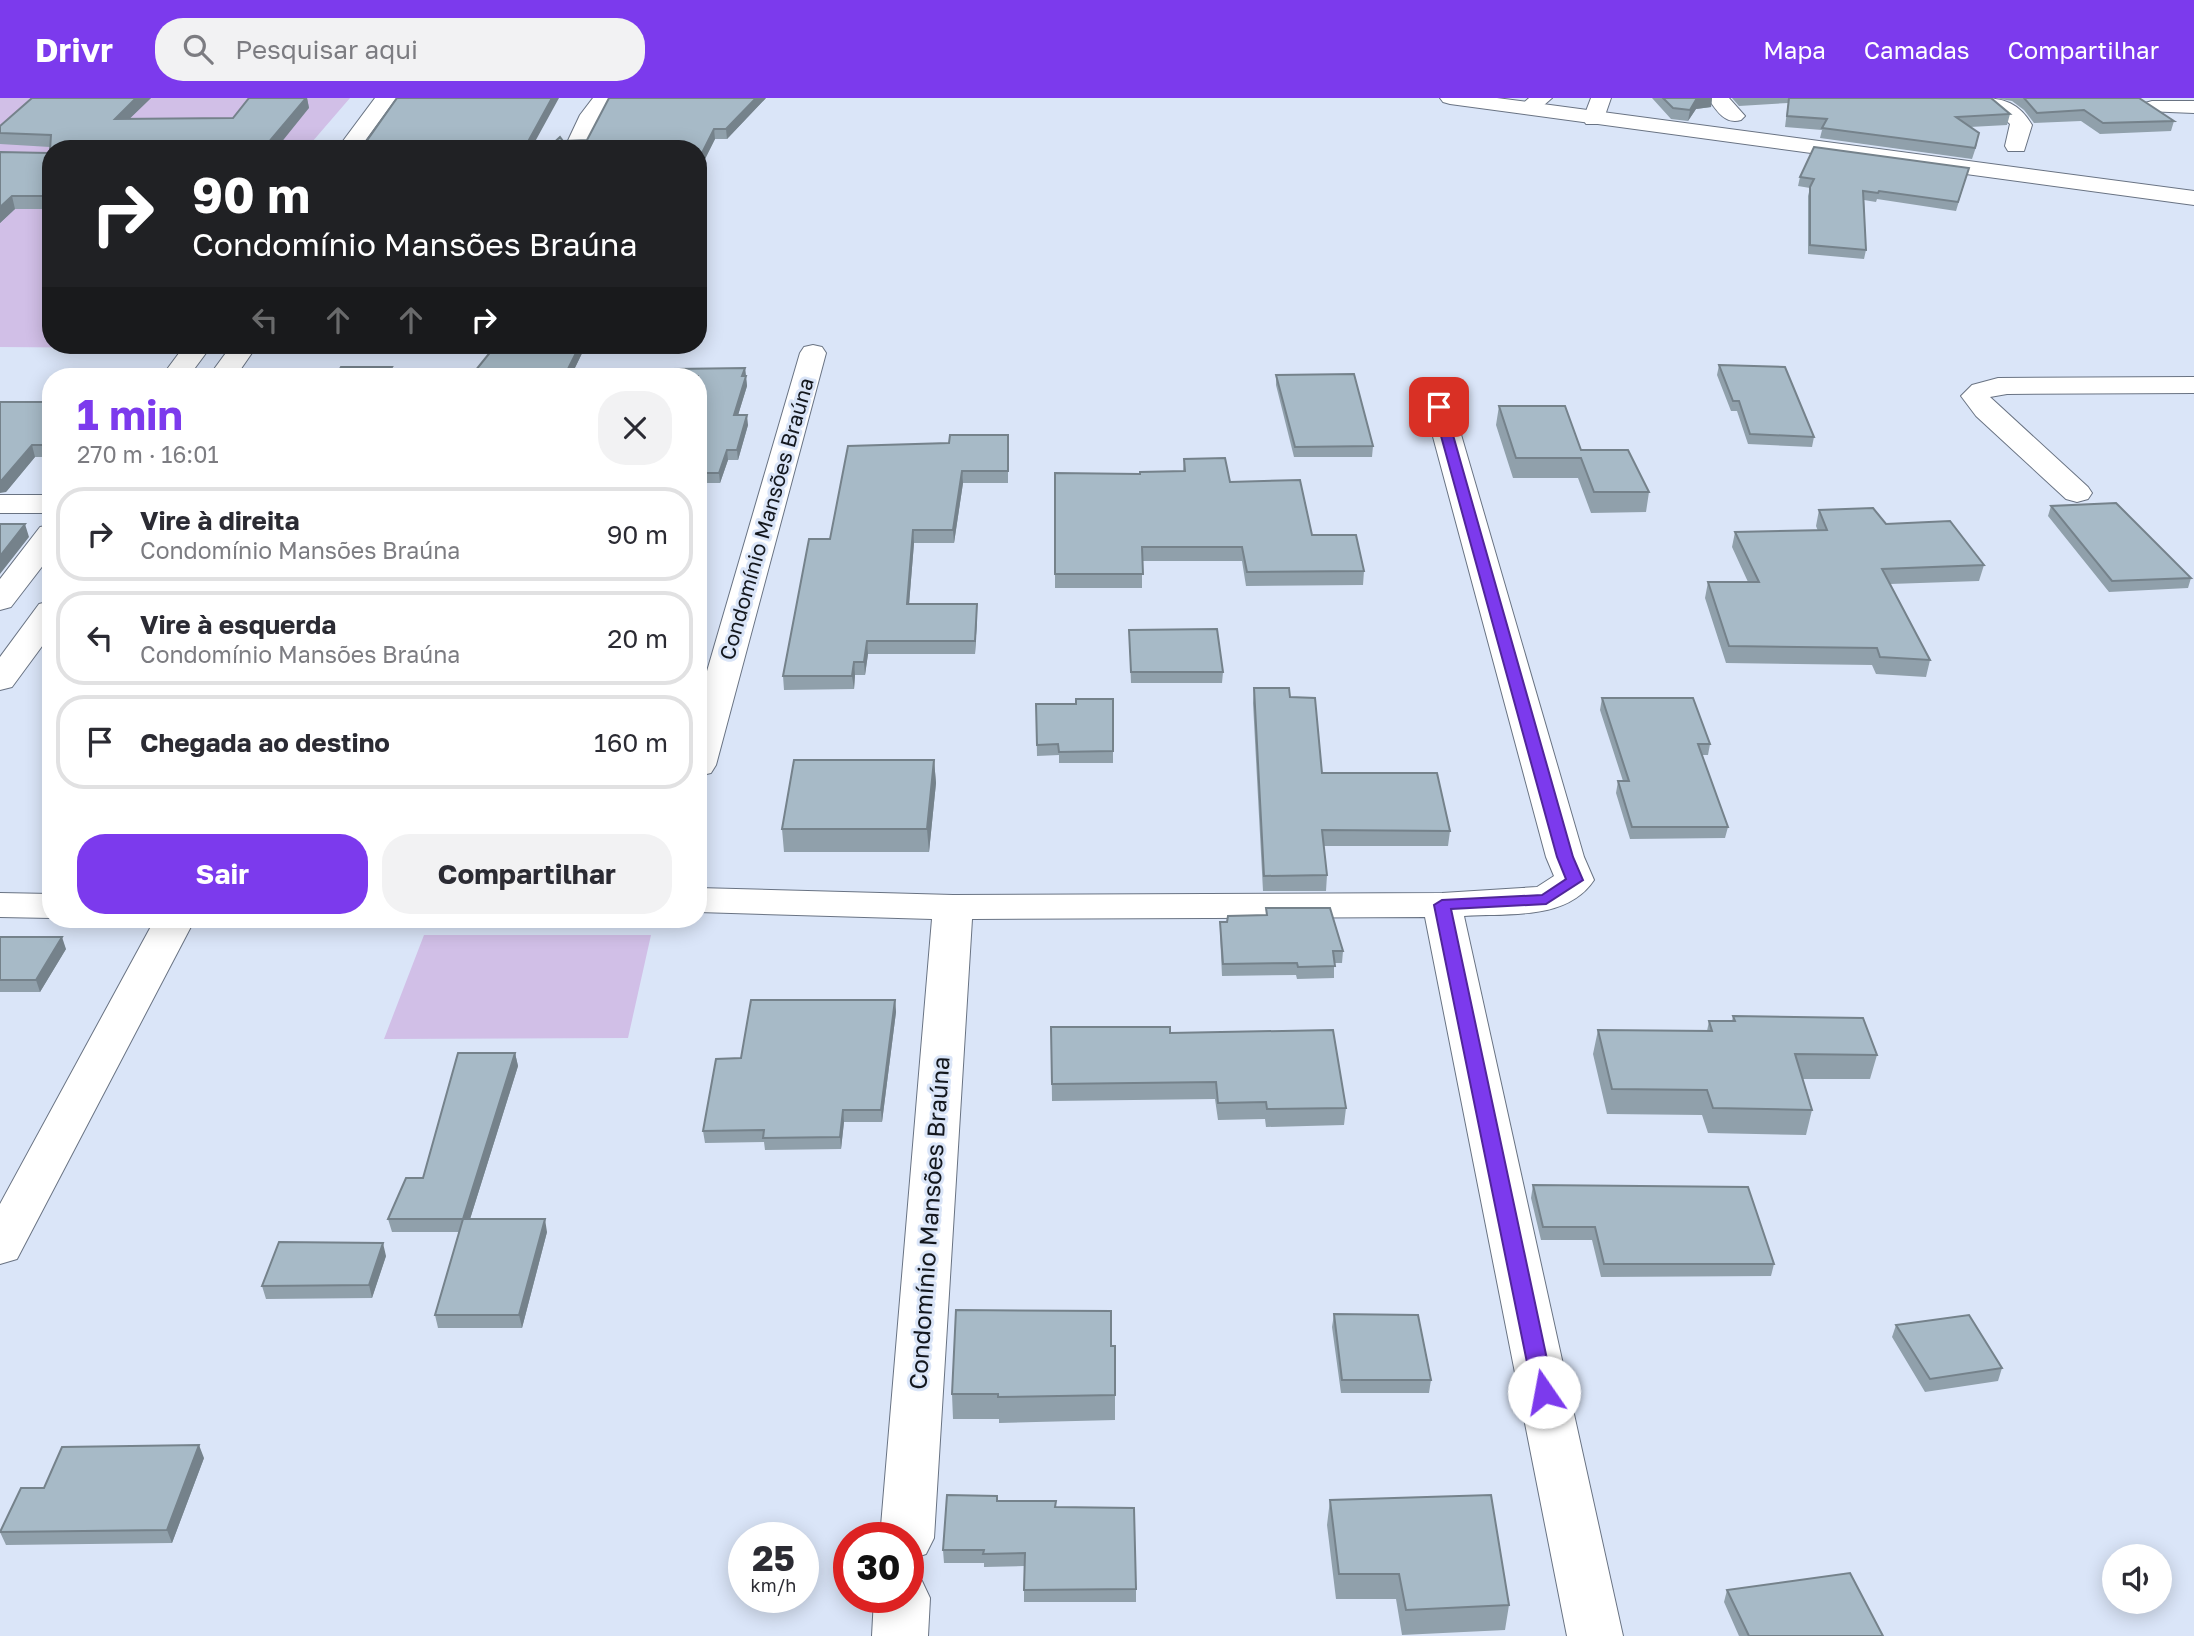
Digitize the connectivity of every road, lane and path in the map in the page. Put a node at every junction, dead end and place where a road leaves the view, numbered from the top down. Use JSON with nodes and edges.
{"nodes":[{"id":1,"x":386,"y":98,"type":"edge"},
{"id":2,"x":603,"y":98,"type":"edge"},
{"id":3,"x":1450,"y":98,"type":"edge"},
{"id":4,"x":1601,"y":98,"type":"edge"},
{"id":5,"x":1718,"y":98,"type":"edge"},
{"id":6,"x":1991,"y":98,"type":"edge"},
{"id":7,"x":1535,"y":104,"type":"edge"},
{"id":8,"x":2152,"y":107,"type":"edge"},
{"id":9,"x":2194,"y":107,"type":"edge"},
{"id":10,"x":1734,"y":116,"type":"dead end"},
{"id":11,"x":1594,"y":119,"type":"junction"},
{"id":12,"x":355,"y":140,"type":"edge"},
{"id":13,"x":579,"y":140,"type":"edge"},
{"id":14,"x":2016,"y":146,"type":"dead end"},
{"id":15,"x":2194,"y":198,"type":"edge"},
{"id":16,"x":192,"y":354,"type":"edge"},
{"id":17,"x":813,"y":354,"type":"dead end"},
{"id":18,"x":181,"y":368,"type":"edge"},
{"id":19,"x":2194,"y":385,"type":"edge"},
{"id":20,"x":1439,"y":407,"type":"dead end"},
{"id":21,"x":2077,"y":493,"type":"dead end"},
{"id":22,"x":0,"y":504,"type":"edge"},
{"id":23,"x":42,"y":504,"type":"edge"},
{"id":24,"x":42,"y":546,"type":"edge"},
{"id":25,"x":0,"y":600,"type":"edge"},
{"id":26,"x":42,"y":623,"type":"edge"},
{"id":27,"x":0,"y":680,"type":"edge"},
{"id":28,"x":707,"y":733,"type":"edge"},
{"id":29,"x":707,"y":900,"type":"edge"},
{"id":30,"x":0,"y":905,"type":"edge"},
{"id":31,"x":1442,"y":905,"type":"junction"},
{"id":32,"x":42,"y":906,"type":"edge"},
{"id":33,"x":953,"y":907,"type":"junction"},
{"id":34,"x":170,"y":928,"type":"edge"},
{"id":35,"x":0,"y":1247,"type":"edge"},
{"id":36,"x":908,"y":1522,"type":"edge"},
{"id":37,"x":901,"y":1613,"type":"edge"},
{"id":38,"x":900,"y":1636,"type":"edge"},
{"id":39,"x":1595,"y":1636,"type":"edge"}],
"edges":[{"from":1,"to":12,"type":"street"},
{"from":2,"to":13,"type":"street"},
{"from":3,"to":7,"type":"street"},
{"from":4,"to":11,"type":"street"},
{"from":5,"to":10,"type":"street"},
{"from":6,"to":14,"type":"street"},
{"from":7,"to":11,"type":"street"},
{"from":8,"to":9,"type":"street"},
{"from":11,"to":15,"type":"street"},
{"from":16,"to":18,"type":"street"},
{"from":17,"to":28,"type":"street","name":"Condomínio Mansões Braúna"},
{"from":19,"to":21,"type":"street"},
{"from":20,"to":31,"type":"street"},
{"from":22,"to":23,"type":"street"},
{"from":24,"to":25,"type":"street"},
{"from":26,"to":27,"type":"street"},
{"from":29,"to":33,"type":"street"},
{"from":30,"to":32,"type":"street"},
{"from":31,"to":33,"type":"street"},
{"from":31,"to":39,"type":"street"},
{"from":33,"to":36,"type":"street","name":"Condomínio Mansões Braúna"},
{"from":34,"to":35,"type":"street"},
{"from":37,"to":38,"type":"street"}]}
